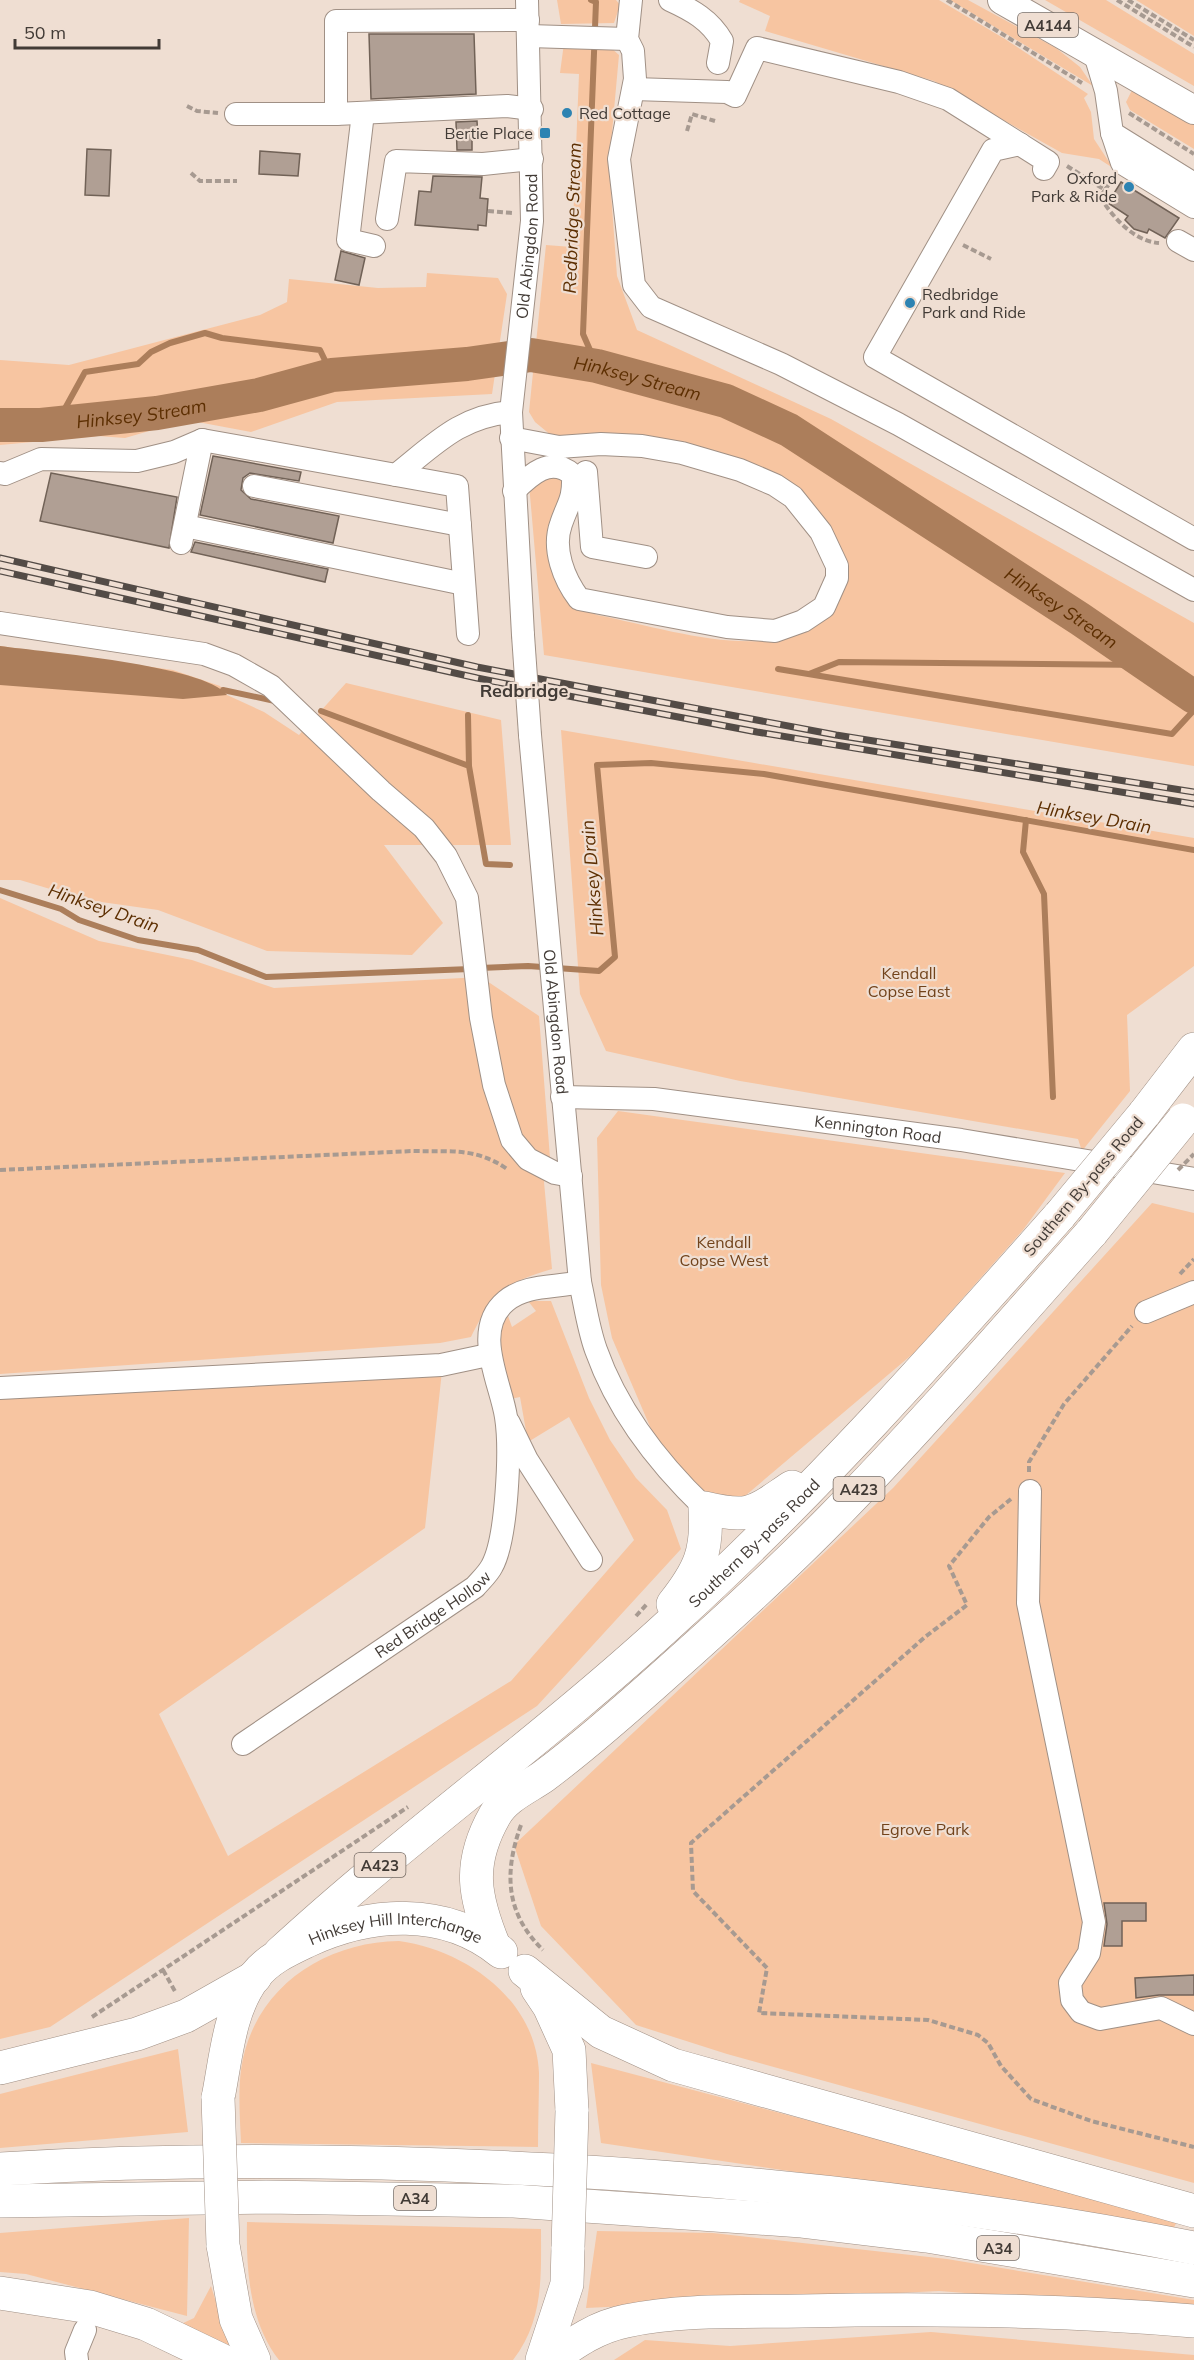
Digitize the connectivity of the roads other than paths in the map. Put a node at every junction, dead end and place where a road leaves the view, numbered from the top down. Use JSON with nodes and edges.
{"nodes":[{"id":1,"x":631,"y":0,"type":"edge"},
{"id":2,"x":670,"y":0,"type":"edge"},
{"id":3,"x":1002,"y":0,"type":"edge"},
{"id":4,"x":528,"y":19,"type":"edge"},
{"id":5,"x":617,"y":38,"type":"junction"},
{"id":6,"x":1094,"y":51,"type":"junction"},
{"id":7,"x":718,"y":63,"type":"dead end"},
{"id":8,"x":1120,"y":66,"type":"junction"},
{"id":9,"x":634,"y":90,"type":"junction"},
{"id":10,"x":1106,"y":95,"type":"junction"},
{"id":11,"x":532,"y":108,"type":"junction"},
{"id":12,"x":1194,"y":110,"type":"edge"},
{"id":13,"x":363,"y":113,"type":"junction"},
{"id":14,"x":236,"y":114,"type":"road end"},
{"id":15,"x":336,"y":114,"type":"junction"},
{"id":16,"x":1112,"y":133,"type":"junction"},
{"id":17,"x":1020,"y":144,"type":"junction"},
{"id":18,"x":532,"y":159,"type":"junction"},
{"id":19,"x":1046,"y":165,"type":"road end"},
{"id":20,"x":1194,"y":184,"type":"edge"},
{"id":21,"x":1194,"y":207,"type":"edge"},
{"id":22,"x":387,"y":219,"type":"dead end"},
{"id":23,"x":374,"y":246,"type":"dead end"},
{"id":24,"x":511,"y":404,"type":"junction"},
{"id":25,"x":511,"y":438,"type":"junction"},
{"id":26,"x":202,"y":440,"type":"junction"},
{"id":27,"x":573,"y":446,"type":"junction"},
{"id":28,"x":0,"y":473,"type":"edge"},
{"id":29,"x":579,"y":473,"type":"junction"},
{"id":30,"x":396,"y":475,"type":"junction"},
{"id":31,"x":254,"y":486,"type":"dead end"},
{"id":32,"x":514,"y":495,"type":"junction"},
{"id":33,"x":460,"y":525,"type":"junction"},
{"id":34,"x":1194,"y":539,"type":"edge"},
{"id":35,"x":646,"y":557,"type":"dead end"},
{"id":36,"x":464,"y":584,"type":"junction"},
{"id":37,"x":1194,"y":590,"type":"edge"},
{"id":38,"x":0,"y":623,"type":"edge"},
{"id":39,"x":468,"y":634,"type":"dead end"},
{"id":40,"x":1194,"y":1049,"type":"edge"},
{"id":41,"x":562,"y":1097,"type":"junction"},
{"id":42,"x":1190,"y":1118,"type":"edge"},
{"id":43,"x":571,"y":1176,"type":"junction"},
{"id":44,"x":1194,"y":1179,"type":"edge"},
{"id":45,"x":580,"y":1282,"type":"junction"},
{"id":46,"x":1186,"y":1285,"type":"edge"},
{"id":47,"x":1146,"y":1312,"type":"road end"},
{"id":48,"x":488,"y":1355,"type":"junction"},
{"id":49,"x":0,"y":1388,"type":"edge"},
{"id":50,"x":506,"y":1418,"type":"junction"},
{"id":51,"x":848,"y":1450,"type":"junction"},
{"id":52,"x":1030,"y":1488,"type":"road end"},
{"id":53,"x":705,"y":1508,"type":"junction"},
{"id":54,"x":591,"y":1560,"type":"dead end"},
{"id":55,"x":628,"y":1662,"type":"junction"},
{"id":56,"x":243,"y":1744,"type":"dead end"},
{"id":57,"x":544,"y":1776,"type":"junction"},
{"id":58,"x":494,"y":1946,"type":"junction"},
{"id":59,"x":280,"y":1953,"type":"junction"},
{"id":60,"x":537,"y":1963,"type":"junction"},
{"id":61,"x":255,"y":1977,"type":"junction"},
{"id":62,"x":573,"y":2009,"type":"junction"},
{"id":63,"x":1194,"y":2024,"type":"edge"},
{"id":64,"x":0,"y":2068,"type":"edge"},
{"id":65,"x":0,"y":2169,"type":"edge"},
{"id":66,"x":0,"y":2201,"type":"edge"},
{"id":67,"x":1194,"y":2211,"type":"edge"},
{"id":68,"x":1194,"y":2248,"type":"edge"},
{"id":69,"x":1194,"y":2281,"type":"edge"},
{"id":70,"x":0,"y":2292,"type":"edge"},
{"id":71,"x":1194,"y":2321,"type":"edge"},
{"id":72,"x":85,"y":2330,"type":"dead end"},
{"id":73,"x":77,"y":2360,"type":"edge"},
{"id":74,"x":221,"y":2360,"type":"edge"},
{"id":75,"x":254,"y":2360,"type":"edge"},
{"id":76,"x":542,"y":2360,"type":"edge"},
{"id":77,"x":550,"y":2360,"type":"edge"}],
"edges":[{"from":1,"to":5,"type":"street"},
{"from":2,"to":7,"type":"street"},
{"from":3,"to":6,"type":"main road","number":"A4144"},
{"from":4,"to":5,"type":"street"},
{"from":4,"to":11,"type":"street","name":"Old Abingdon Road"},
{"from":4,"to":15,"type":"street"},
{"from":5,"to":9,"type":"street"},
{"from":6,"to":8,"type":"main road","number":"A4144"},
{"from":6,"to":10,"type":"street"},
{"from":8,"to":10,"type":"street"},
{"from":8,"to":12,"type":"main road","number":"A4144"},
{"from":9,"to":17,"type":"street"},
{"from":9,"to":37,"type":"street"},
{"from":10,"to":16,"type":"street"},
{"from":11,"to":13,"type":"street"},
{"from":11,"to":18,"type":"street","name":"Old Abingdon Road"},
{"from":13,"to":15,"type":"street"},
{"from":13,"to":23,"type":"street"},
{"from":14,"to":15,"type":"street"},
{"from":16,"to":20,"type":"street"},
{"from":16,"to":21,"type":"street"},
{"from":17,"to":19,"type":"street"},
{"from":17,"to":34,"type":"street"},
{"from":18,"to":22,"type":"street"},
{"from":18,"to":24,"type":"street","name":"Old Abingdon Road"},
{"from":24,"to":25,"type":"street","name":"Old Abingdon Road"},
{"from":24,"to":30,"type":"street"},
{"from":25,"to":27,"type":"street"},
{"from":25,"to":32,"type":"street","name":"Old Abingdon Road"},
{"from":26,"to":28,"type":"street"},
{"from":26,"to":30,"type":"street"},
{"from":26,"to":36,"type":"street"},
{"from":27,"to":29,"type":"street"},
{"from":27,"to":29,"type":"street"},
{"from":29,"to":32,"type":"street"},
{"from":29,"to":35,"type":"street"},
{"from":30,"to":33,"type":"street"},
{"from":31,"to":33,"type":"street"},
{"from":32,"to":41,"type":"street","name":"Old Abingdon Road","bridge":true},
{"from":33,"to":36,"type":"street"},
{"from":36,"to":39,"type":"street"},
{"from":38,"to":43,"type":"street"},
{"from":40,"to":51,"type":"highway","name":"Southern By-pass Road","number":"A423","bridge":true},
{"from":41,"to":43,"type":"street","name":"Old Abingdon Road"},
{"from":41,"to":44,"type":"street","name":"Kennington Road"},
{"from":42,"to":57,"type":"highway","name":"Southern By-pass Road","number":"A423","bridge":true},
{"from":43,"to":45,"type":"street","name":"Old Abingdon Road"},
{"from":45,"to":48,"type":"street","name":"Red Bridge Hollow"},
{"from":45,"to":53,"type":"street","name":"Old Abingdon Road"},
{"from":46,"to":47,"type":"street"},
{"from":48,"to":49,"type":"street"},
{"from":48,"to":50,"type":"street","name":"Red Bridge Hollow"},
{"from":50,"to":54,"type":"street","name":"Red Bridge Hollow"},
{"from":50,"to":56,"type":"street","name":"Red Bridge Hollow"},
{"from":51,"to":53,"type":"highway"},
{"from":51,"to":55,"type":"highway","name":"Southern By-pass Road","number":"A423"},
{"from":52,"to":63,"type":"street"},
{"from":53,"to":55,"type":"highway"},
{"from":55,"to":59,"type":"highway","name":"Southern By-pass Road","number":"A423"},
{"from":57,"to":58,"type":"highway","name":"Southern By-pass Road","number":"A423"},
{"from":57,"to":62,"type":"highway"},
{"from":58,"to":59,"type":"highway","name":"Hinksey Hill Interchange"},
{"from":58,"to":60,"type":"highway","name":"Hinksey Hill Interchange"},
{"from":59,"to":61,"type":"highway","name":"Hinksey Hill Interchange"},
{"from":60,"to":62,"type":"highway"},
{"from":60,"to":76,"type":"highway","name":"Hinksey Hill Interchange","bridge":true},
{"from":61,"to":64,"type":"highway"},
{"from":61,"to":75,"type":"highway","name":"Hinksey Hill Interchange","bridge":true},
{"from":62,"to":67,"type":"highway"},
{"from":65,"to":68,"type":"highway","number":"A34"},
{"from":66,"to":69,"type":"highway","number":"A34"},
{"from":70,"to":74,"type":"highway"},
{"from":71,"to":77,"type":"highway"},
{"from":72,"to":73,"type":"street"}]}
